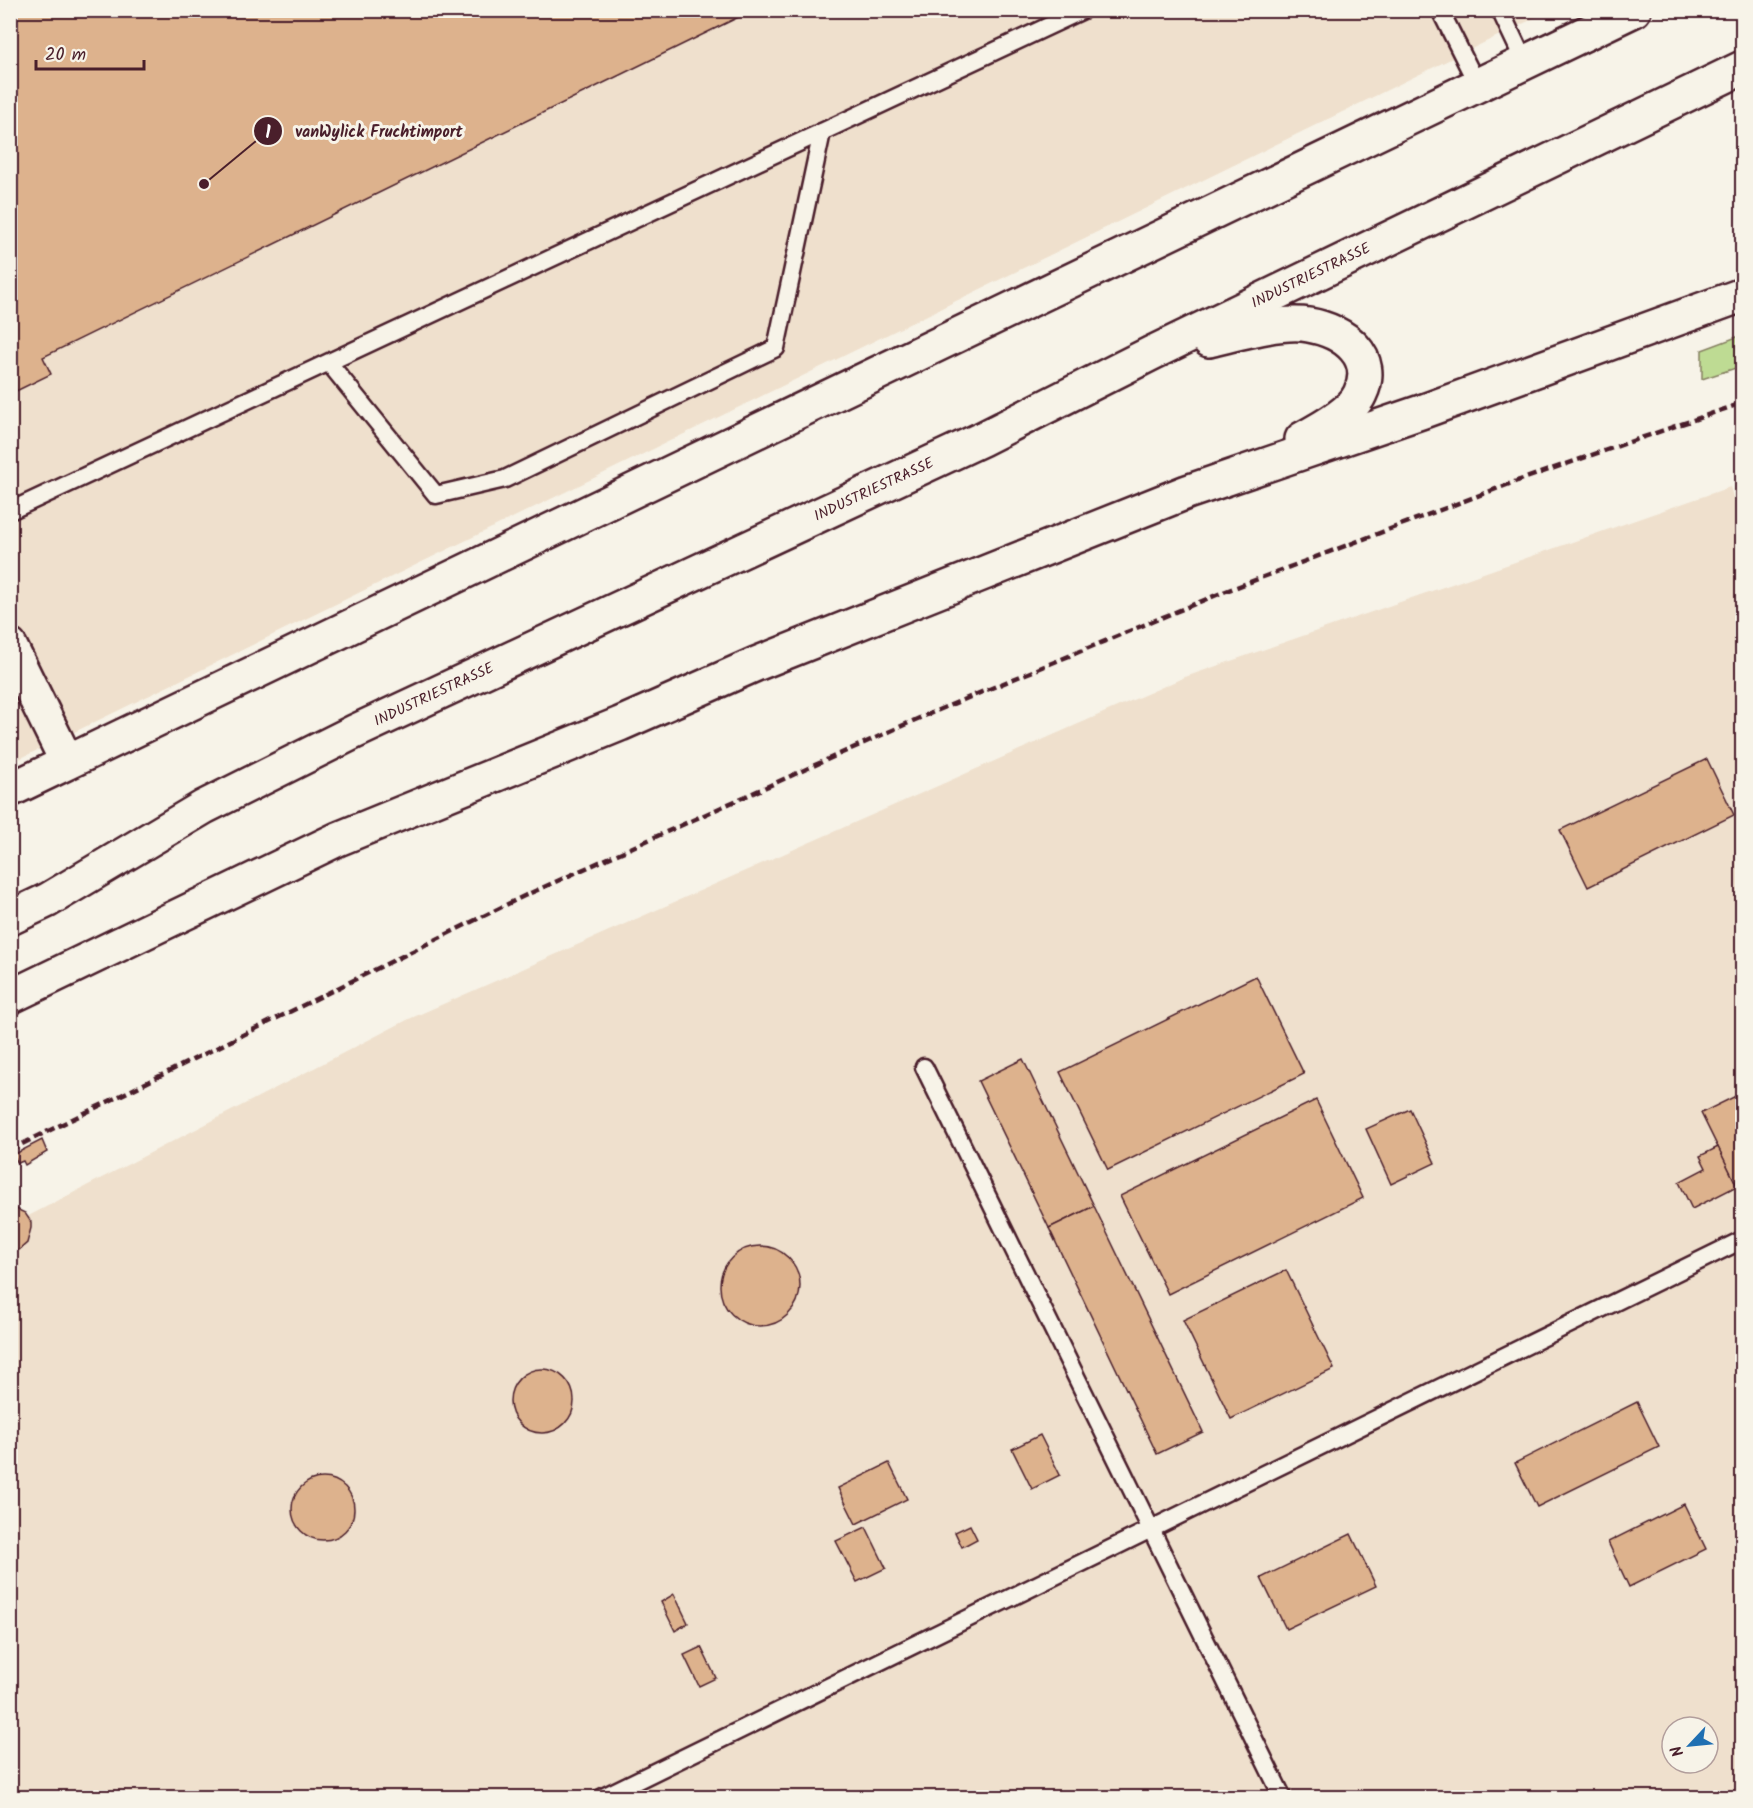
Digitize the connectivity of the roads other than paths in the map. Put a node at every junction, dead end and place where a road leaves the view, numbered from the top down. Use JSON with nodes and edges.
{"nodes":[{"id":1,"x":1083,"y":10,"type":"edge"},
{"id":2,"x":1440,"y":10,"type":"edge"},
{"id":3,"x":1500,"y":10,"type":"edge"},
{"id":4,"x":1634,"y":10,"type":"edge"},
{"id":5,"x":1525,"y":63,"type":"junction"},
{"id":6,"x":1743,"y":68,"type":"edge"},
{"id":7,"x":1478,"y":86,"type":"junction"},
{"id":8,"x":822,"y":132,"type":"junction"},
{"id":9,"x":1743,"y":296,"type":"edge"},
{"id":10,"x":1152,"y":352,"type":"junction"},
{"id":11,"x":329,"y":363,"type":"junction"},
{"id":12,"x":1187,"y":492,"type":"junction"},
{"id":13,"x":10,"y":511,"type":"edge"},
{"id":14,"x":10,"y":646,"type":"edge"},
{"id":15,"x":67,"y":762,"type":"junction"},
{"id":16,"x":10,"y":790,"type":"edge"},
{"id":17,"x":10,"y":918,"type":"edge"},
{"id":18,"x":10,"y":997,"type":"edge"},
{"id":19,"x":924,"y":1067,"type":"dead end"},
{"id":20,"x":1743,"y":1240,"type":"edge"},
{"id":21,"x":1151,"y":1529,"type":"junction"},
{"id":22,"x":601,"y":1797,"type":"edge"},
{"id":23,"x":1284,"y":1797,"type":"edge"}],
"edges":[{"from":1,"to":8,"type":"lane"},
{"from":2,"to":7,"type":"lane"},
{"from":3,"to":5,"type":"lane"},
{"from":4,"to":5,"type":"main road"},
{"from":5,"to":7,"type":"main road"},
{"from":6,"to":10,"type":"main road","name":"INDUSTRIESTRASSE"},
{"from":7,"to":15,"type":"main road"},
{"from":8,"to":11,"type":"lane"},
{"from":8,"to":11,"type":"lane"},
{"from":9,"to":12,"type":"main road"},
{"from":10,"to":12,"type":"main road"},
{"from":10,"to":17,"type":"main road","name":"INDUSTRIESTRASSE"},
{"from":11,"to":13,"type":"lane"},
{"from":12,"to":18,"type":"main road"},
{"from":14,"to":15,"type":"main road"},
{"from":15,"to":16,"type":"main road"},
{"from":19,"to":21,"type":"lane"},
{"from":20,"to":21,"type":"lane"},
{"from":21,"to":22,"type":"lane"},
{"from":21,"to":23,"type":"lane"}]}
